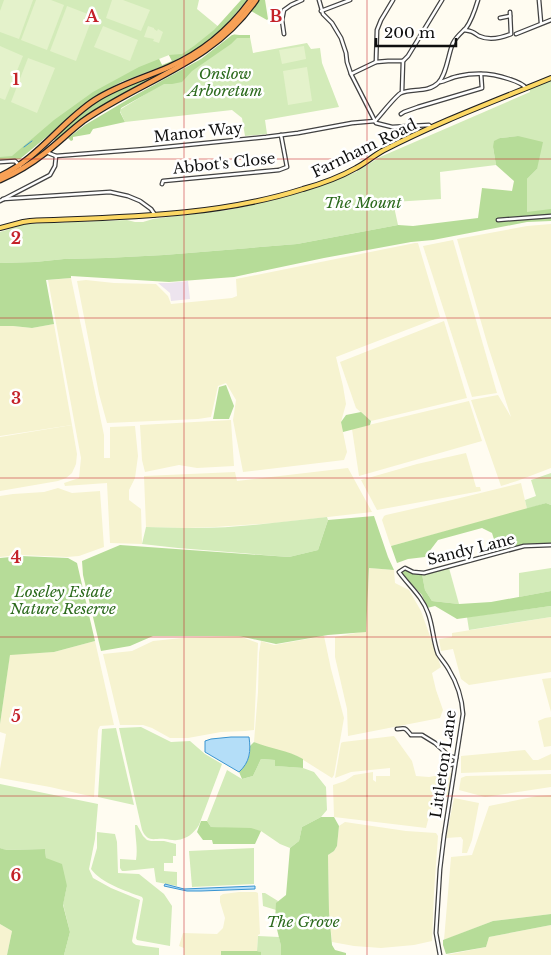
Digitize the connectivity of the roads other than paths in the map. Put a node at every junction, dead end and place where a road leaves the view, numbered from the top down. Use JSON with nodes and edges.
{"nodes":[{"id":1,"x":251,"y":0,"type":"edge"},
{"id":2,"x":256,"y":0,"type":"edge"},
{"id":3,"x":300,"y":0,"type":"edge"},
{"id":4,"x":319,"y":0,"type":"edge"},
{"id":5,"x":350,"y":0,"type":"edge"},
{"id":6,"x":393,"y":0,"type":"edge"},
{"id":7,"x":442,"y":0,"type":"edge"},
{"id":8,"x":478,"y":0,"type":"edge"},
{"id":9,"x":540,"y":0,"type":"edge"},
{"id":10,"x":322,"y":11,"type":"junction"},
{"id":11,"x":500,"y":18,"type":"dead end"},
{"id":12,"x":551,"y":20,"type":"edge"},
{"id":13,"x":470,"y":23,"type":"junction"},
{"id":14,"x":541,"y":24,"type":"junction"},
{"id":15,"x":464,"y":30,"type":"junction"},
{"id":16,"x":472,"y":31,"type":"junction"},
{"id":17,"x":284,"y":34,"type":"dead end"},
{"id":18,"x":516,"y":34,"type":"dead end"},
{"id":19,"x":403,"y":61,"type":"junction"},
{"id":20,"x":376,"y":62,"type":"junction"},
{"id":21,"x":444,"y":72,"type":"junction"},
{"id":22,"x":351,"y":74,"type":"junction"},
{"id":23,"x":481,"y":74,"type":"junction"},
{"id":24,"x":551,"y":78,"type":"edge"},
{"id":25,"x":450,"y":79,"type":"junction"},
{"id":26,"x":440,"y":82,"type":"junction"},
{"id":27,"x":526,"y":88,"type":"junction"},
{"id":28,"x":402,"y":92,"type":"junction"},
{"id":29,"x":402,"y":114,"type":"dead end"},
{"id":30,"x":375,"y":121,"type":"junction"},
{"id":31,"x":432,"y":128,"type":"junction"},
{"id":32,"x":281,"y":135,"type":"junction"},
{"id":33,"x":46,"y":152,"type":"junction"},
{"id":34,"x":56,"y":156,"type":"junction"},
{"id":35,"x":0,"y":162,"type":"edge"},
{"id":36,"x":21,"y":167,"type":"junction"},
{"id":37,"x":0,"y":176,"type":"edge"},
{"id":38,"x":0,"y":180,"type":"edge"},
{"id":39,"x":162,"y":184,"type":"dead end"},
{"id":40,"x":14,"y":194,"type":"junction"},
{"id":41,"x":15,"y":199,"type":"junction"},
{"id":42,"x":2,"y":200,"type":"edge"},
{"id":43,"x":155,"y":215,"type":"junction"},
{"id":44,"x":551,"y":216,"type":"edge"},
{"id":45,"x":498,"y":220,"type":"dead end"},
{"id":46,"x":0,"y":228,"type":"edge"},
{"id":47,"x":551,"y":545,"type":"edge"},
{"id":48,"x":399,"y":572,"type":"joint"},
{"id":49,"x":397,"y":729,"type":"dead end"},
{"id":50,"x":456,"y":758,"type":"junction"},
{"id":51,"x":454,"y":764,"type":"junction"},
{"id":52,"x":441,"y":767,"type":"dead end"},
{"id":53,"x":440,"y":955,"type":"edge"}],
"edges":[{"from":1,"to":36,"type":"highway"},
{"from":2,"to":33,"type":"highway"},
{"from":3,"to":17,"type":"street"},
{"from":4,"to":10,"type":"street"},
{"from":5,"to":10,"type":"street"},
{"from":6,"to":20,"type":"street"},
{"from":7,"to":19,"type":"street"},
{"from":8,"to":13,"type":"street"},
{"from":9,"to":14,"type":"street"},
{"from":10,"to":22,"type":"street"},
{"from":11,"to":16,"type":"street"},
{"from":12,"to":14,"type":"street"},
{"from":13,"to":15,"type":"street"},
{"from":13,"to":16,"type":"street"},
{"from":14,"to":18,"type":"street"},
{"from":15,"to":16,"type":"street"},
{"from":15,"to":21,"type":"street"},
{"from":19,"to":20,"type":"street"},
{"from":19,"to":28,"type":"street"},
{"from":20,"to":22,"type":"street"},
{"from":21,"to":25,"type":"street"},
{"from":21,"to":26,"type":"street"},
{"from":22,"to":30,"type":"street"},
{"from":23,"to":25,"type":"street"},
{"from":23,"to":27,"type":"street"},
{"from":23,"to":29,"type":"street"},
{"from":24,"to":27,"type":"main road","name":"Farnham Road"},
{"from":25,"to":26,"type":"street"},
{"from":26,"to":28,"type":"street"},
{"from":27,"to":31,"type":"main road","name":"Farnham Road"},
{"from":28,"to":30,"type":"street"},
{"from":30,"to":31,"type":"street","name":"Manor Way"},
{"from":30,"to":32,"type":"street","name":"Manor Way"},
{"from":31,"to":43,"type":"main road","name":"Farnham Road"},
{"from":32,"to":34,"type":"street","name":"Manor Way"},
{"from":32,"to":39,"type":"street","name":"Abbot's Close"},
{"from":33,"to":34,"type":"street","name":"Manor Way"},
{"from":33,"to":36,"type":"highway"},
{"from":34,"to":40,"type":"street"},
{"from":35,"to":36,"type":"street"},
{"from":36,"to":37,"type":"highway"},
{"from":36,"to":38,"type":"highway"},
{"from":40,"to":41,"type":"street"},
{"from":40,"to":42,"type":"street"},
{"from":41,"to":42,"type":"street"},
{"from":41,"to":43,"type":"street"},
{"from":43,"to":46,"type":"main road","name":"Farnham Road"},
{"from":44,"to":45,"type":"street"},
{"from":47,"to":48,"type":"street","name":"Sandy Lane"},
{"from":48,"to":50,"type":"street","name":"Littleton Lane"},
{"from":49,"to":50,"type":"street"},
{"from":50,"to":51,"type":"street","name":"Littleton Lane"},
{"from":51,"to":52,"type":"street"},
{"from":51,"to":53,"type":"street","name":"Littleton Lane"}]}
